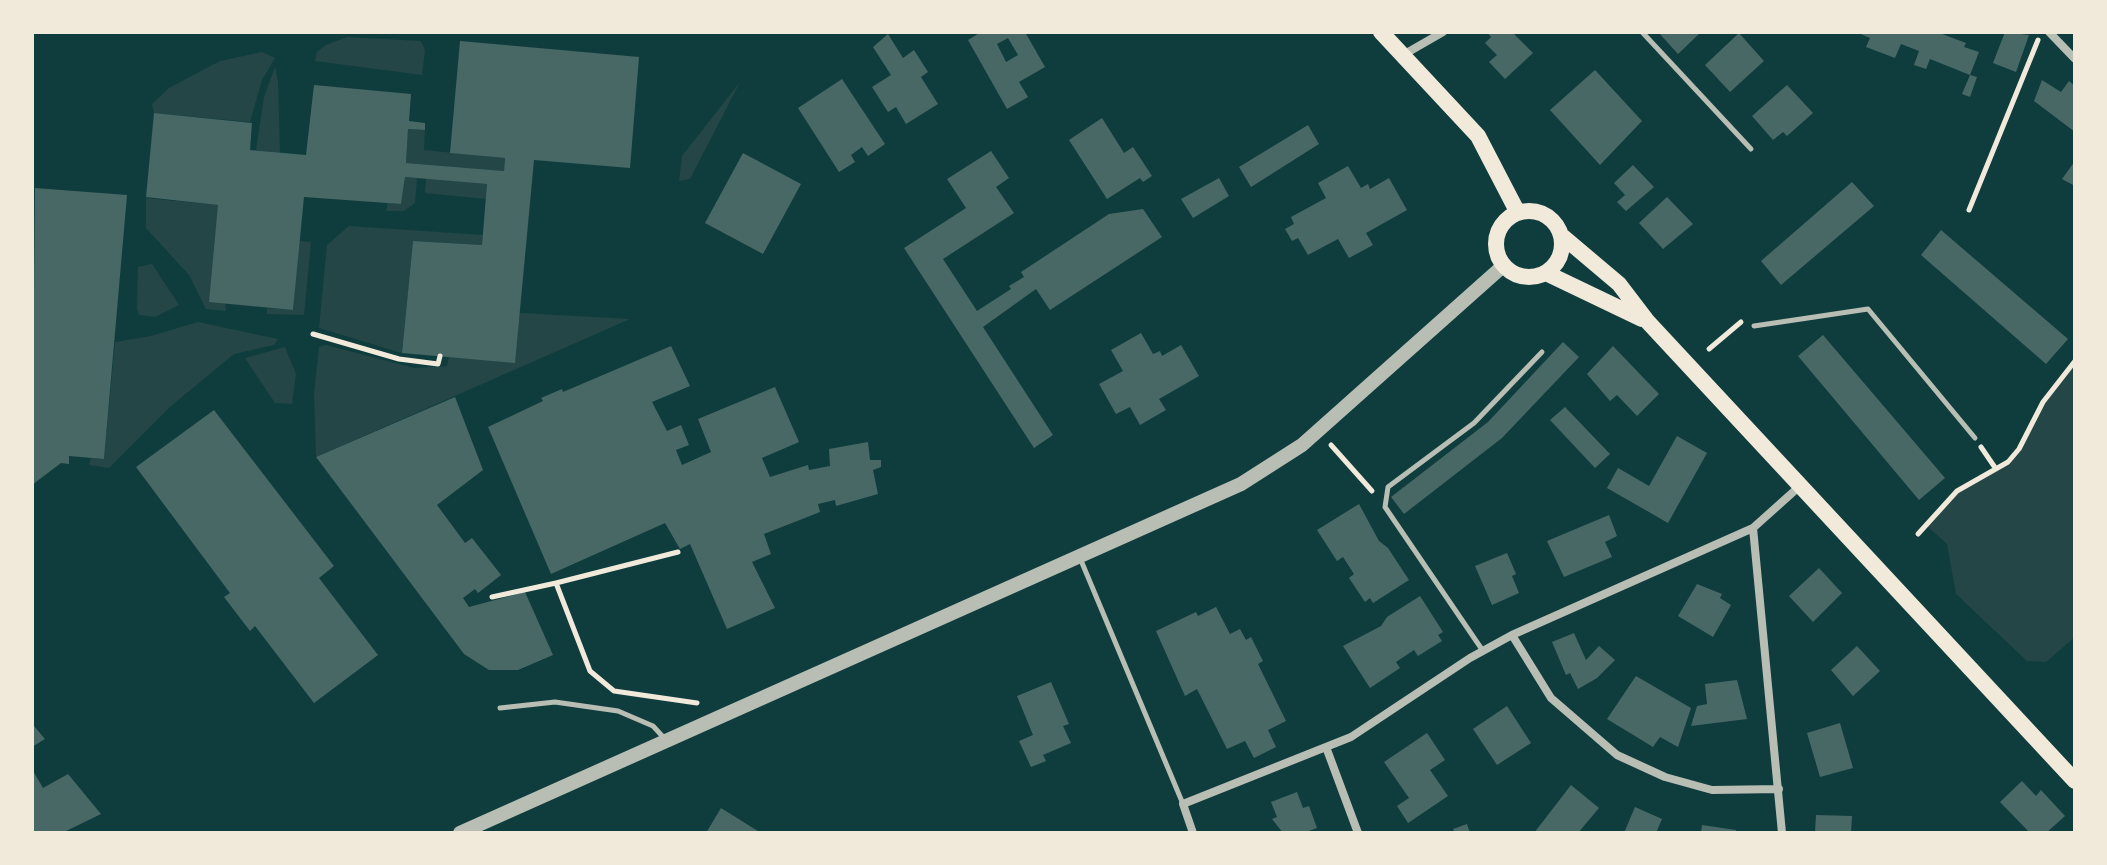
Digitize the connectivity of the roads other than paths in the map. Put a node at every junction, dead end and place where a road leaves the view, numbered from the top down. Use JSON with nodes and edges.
{"nodes":[{"id":1,"x":1381,"y":32,"type":"edge"},
{"id":2,"x":1443,"y":32,"type":"edge"},
{"id":3,"x":1642,"y":32,"type":"edge"},
{"id":4,"x":2049,"y":32,"type":"edge"},
{"id":5,"x":1403,"y":55,"type":"junction"},
{"id":6,"x":2075,"y":59,"type":"edge"},
{"id":7,"x":1751,"y":149,"type":"dead end"},
{"id":8,"x":1518,"y":213,"type":"junction"},
{"id":9,"x":1561,"y":235,"type":"junction"},
{"id":10,"x":1503,"y":266,"type":"junction"},
{"id":11,"x":1546,"y":273,"type":"junction"},
{"id":12,"x":1648,"y":322,"type":"junction"},
{"id":13,"x":1754,"y":326,"type":"dead end"},
{"id":14,"x":1542,"y":352,"type":"dead end"},
{"id":15,"x":1975,"y":438,"type":"road end"},
{"id":16,"x":1801,"y":485,"type":"junction"},
{"id":17,"x":1753,"y":528,"type":"junction"},
{"id":18,"x":1080,"y":557,"type":"junction"},
{"id":19,"x":1512,"y":635,"type":"junction"},
{"id":20,"x":1483,"y":651,"type":"junction"},
{"id":21,"x":500,"y":708,"type":"dead end"},
{"id":22,"x":667,"y":741,"type":"junction"},
{"id":23,"x":1326,"y":747,"type":"junction"},
{"id":24,"x":2075,"y":781,"type":"edge"},
{"id":25,"x":1779,"y":789,"type":"junction"},
{"id":26,"x":1183,"y":804,"type":"junction"},
{"id":27,"x":460,"y":833,"type":"edge"},
{"id":28,"x":1193,"y":833,"type":"edge"},
{"id":29,"x":1358,"y":833,"type":"edge"},
{"id":30,"x":1782,"y":833,"type":"edge"}],
"edges":[{"from":1,"to":5,"type":"main road"},
{"from":2,"to":5,"type":"street"},
{"from":3,"to":7,"type":"lane"},
{"from":4,"to":6,"type":"street"},
{"from":5,"to":8,"type":"main road"},
{"from":8,"to":9,"type":"main road"},
{"from":8,"to":10,"type":"main road"},
{"from":9,"to":11,"type":"main road"},
{"from":9,"to":12,"type":"main road"},
{"from":10,"to":11,"type":"main road"},
{"from":10,"to":18,"type":"street"},
{"from":11,"to":12,"type":"main road"},
{"from":12,"to":16,"type":"main road"},
{"from":13,"to":15,"type":"lane"},
{"from":14,"to":20,"type":"lane"},
{"from":16,"to":17,"type":"street"},
{"from":16,"to":24,"type":"main road"},
{"from":17,"to":19,"type":"street"},
{"from":17,"to":25,"type":"street"},
{"from":18,"to":22,"type":"street"},
{"from":18,"to":26,"type":"lane"},
{"from":19,"to":20,"type":"street"},
{"from":19,"to":25,"type":"street"},
{"from":20,"to":23,"type":"street"},
{"from":21,"to":22,"type":"lane"},
{"from":22,"to":27,"type":"street"},
{"from":23,"to":26,"type":"street"},
{"from":23,"to":29,"type":"street"},
{"from":25,"to":30,"type":"street"},
{"from":26,"to":28,"type":"street"}]}
